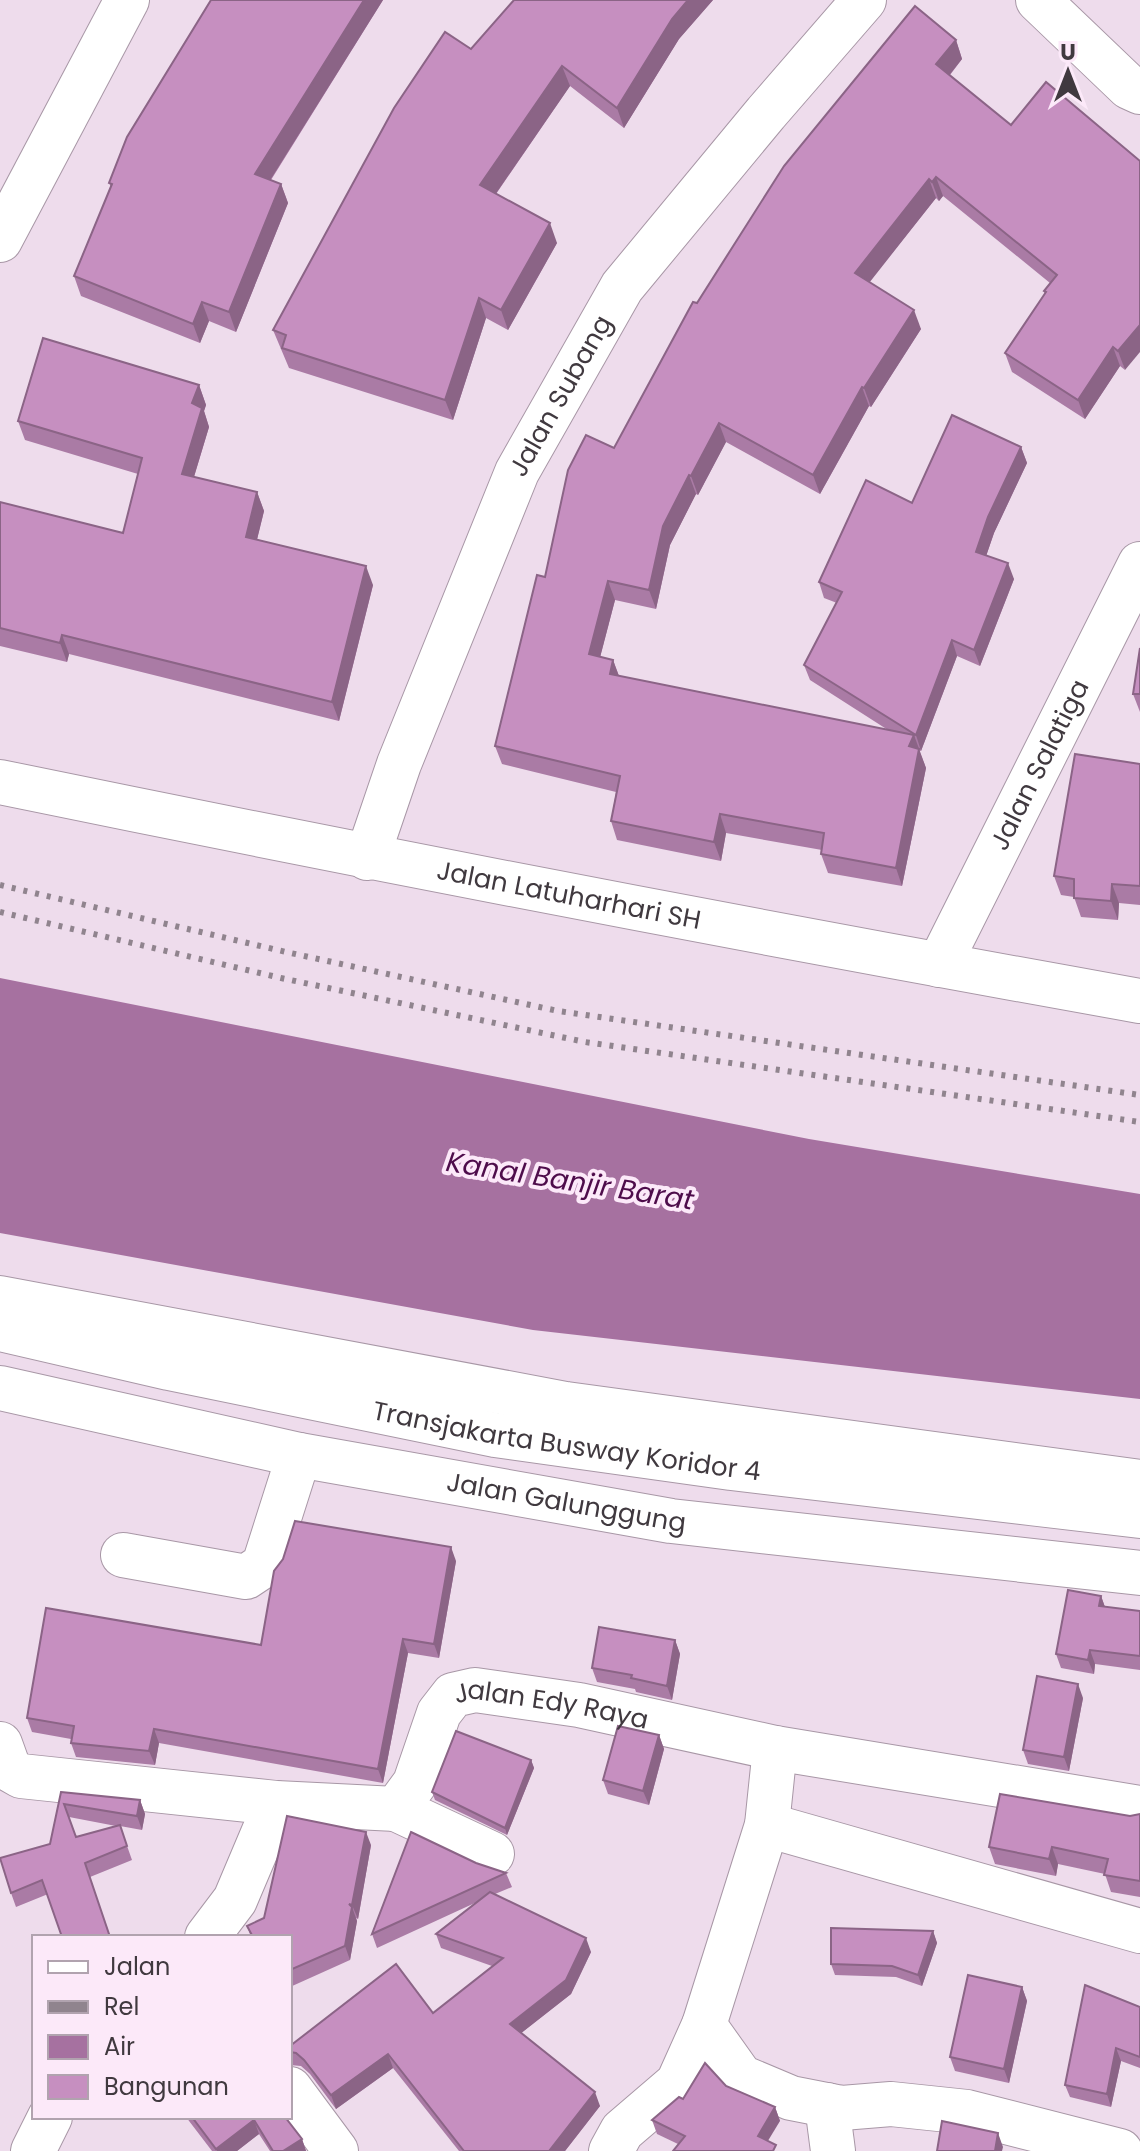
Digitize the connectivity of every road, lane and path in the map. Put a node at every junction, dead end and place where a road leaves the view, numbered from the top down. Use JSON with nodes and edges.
{"nodes":[{"id":1,"x":127,"y":0,"type":"edge"},
{"id":2,"x":864,"y":0,"type":"edge"},
{"id":3,"x":1038,"y":0,"type":"edge"},
{"id":4,"x":1140,"y":92,"type":"edge"},
{"id":5,"x":0,"y":240,"type":"edge"},
{"id":6,"x":1140,"y":564,"type":"edge"},
{"id":7,"x":0,"y":782,"type":"edge"},
{"id":8,"x":367,"y":858,"type":"junction"},
{"id":9,"x":939,"y":965,"type":"junction"},
{"id":10,"x":1140,"y":1001,"type":"edge"},
{"id":11,"x":0,"y":1298,"type":"edge"},
{"id":12,"x":0,"y":1329,"type":"edge"},
{"id":13,"x":0,"y":1358,"type":"edge"},
{"id":14,"x":0,"y":1388,"type":"edge"},
{"id":15,"x":299,"y":1455,"type":"junction"},
{"id":16,"x":1140,"y":1482,"type":"edge"},
{"id":17,"x":1140,"y":1516,"type":"edge"},
{"id":18,"x":1140,"y":1543,"type":"edge"},
{"id":19,"x":123,"y":1555,"type":"dead end"},
{"id":20,"x":1140,"y":1573,"type":"edge"},
{"id":21,"x":0,"y":1744,"type":"edge"},
{"id":22,"x":775,"y":1748,"type":"junction"},
{"id":23,"x":276,"y":1803,"type":"junction"},
{"id":24,"x":1140,"y":1808,"type":"edge"},
{"id":25,"x":396,"y":1809,"type":"junction"},
{"id":26,"x":767,"y":1825,"type":"junction"},
{"id":27,"x":492,"y":1854,"type":"dead end"},
{"id":28,"x":1140,"y":1931,"type":"edge"},
{"id":29,"x":212,"y":1935,"type":"edge"},
{"id":30,"x":704,"y":2025,"type":"junction"},
{"id":31,"x":292,"y":2092,"type":"edge"},
{"id":32,"x":827,"y":2105,"type":"junction"},
{"id":33,"x":49,"y":2119,"type":"edge"},
{"id":34,"x":33,"y":2151,"type":"edge"},
{"id":35,"x":336,"y":2151,"type":"edge"},
{"id":36,"x":611,"y":2151,"type":"edge"},
{"id":37,"x":833,"y":2151,"type":"edge"},
{"id":38,"x":1120,"y":2151,"type":"edge"}],
"edges":[{"from":1,"to":5,"type":"street"},
{"from":2,"to":8,"type":"street","name":"Jalan Subang"},
{"from":3,"to":4,"type":"street"},
{"from":6,"to":9,"type":"street","name":"Jalan Salatiga"},
{"from":7,"to":8,"type":"street","name":"Jalan Latuharhari SH"},
{"from":8,"to":9,"type":"street","name":"Jalan Latuharhari SH"},
{"from":9,"to":10,"type":"street","name":"Jalan Latuharhari SH"},
{"from":11,"to":16,"type":"street"},
{"from":12,"to":17,"type":"street","name":"Transjakarta Busway Koridor 4"},
{"from":13,"to":18,"type":"street"},
{"from":14,"to":15,"type":"street","name":"Jalan Galunggung"},
{"from":15,"to":19,"type":"street"},
{"from":15,"to":20,"type":"street","name":"Jalan Galunggung"},
{"from":21,"to":23,"type":"street"},
{"from":22,"to":24,"type":"street","name":"Jalan Edy Raya"},
{"from":22,"to":25,"type":"street","name":"Jalan Edy Raya"},
{"from":22,"to":26,"type":"street"},
{"from":23,"to":25,"type":"street"},
{"from":23,"to":29,"type":"street"},
{"from":25,"to":27,"type":"street"},
{"from":26,"to":28,"type":"street"},
{"from":26,"to":30,"type":"street"},
{"from":30,"to":32,"type":"street"},
{"from":30,"to":36,"type":"street"},
{"from":31,"to":35,"type":"street"},
{"from":32,"to":37,"type":"street"},
{"from":32,"to":38,"type":"street"},
{"from":33,"to":34,"type":"street"}]}
